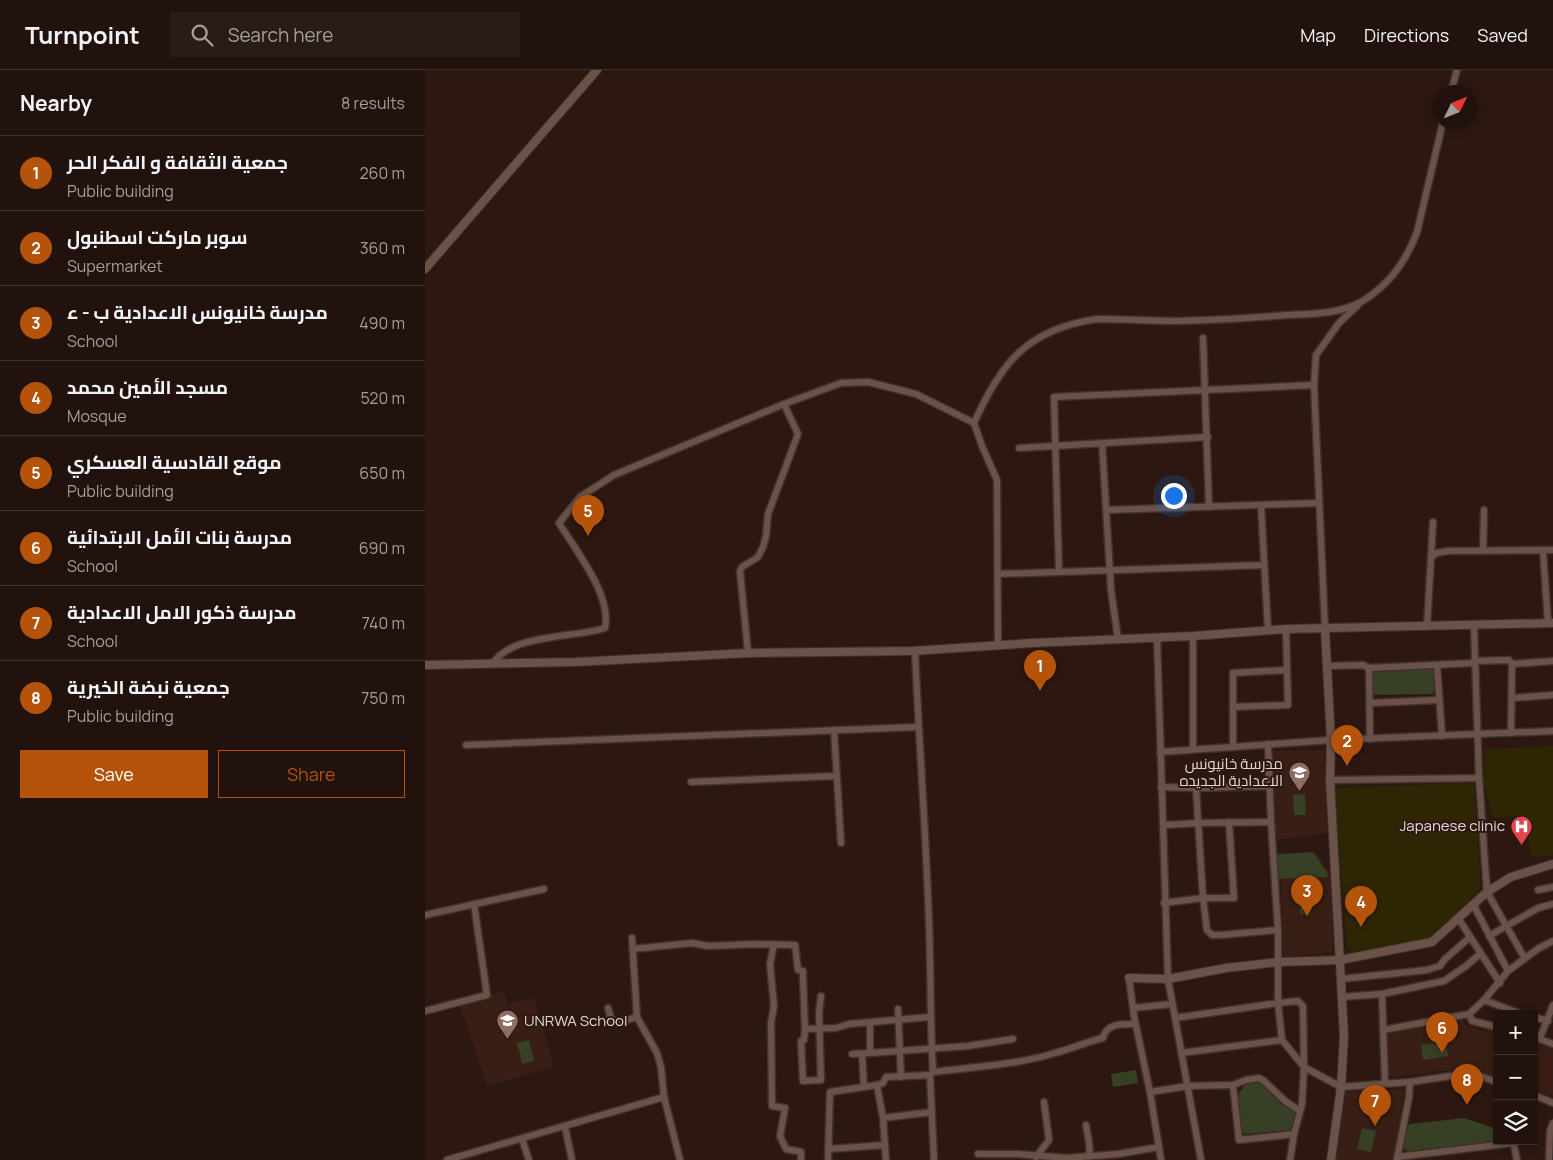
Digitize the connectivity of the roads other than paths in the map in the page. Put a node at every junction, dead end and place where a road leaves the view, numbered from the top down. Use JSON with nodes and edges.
{"nodes":[{"id":1,"x":597,"y":70,"type":"edge"},
{"id":2,"x":1457,"y":70,"type":"edge"},
{"id":3,"x":1453,"y":85,"type":"edge"},
{"id":4,"x":1441,"y":130,"type":"edge"},
{"id":5,"x":425,"y":269,"type":"edge"},
{"id":6,"x":1360,"y":302,"type":"junction"},
{"id":7,"x":1203,"y":338,"type":"dead end"},
{"id":8,"x":1314,"y":385,"type":"junction"},
{"id":9,"x":1206,"y":390,"type":"junction"},
{"id":10,"x":784,"y":404,"type":"junction"},
{"id":11,"x":974,"y":423,"type":"junction"},
{"id":12,"x":1208,"y":436,"type":"junction"},
{"id":13,"x":1102,"y":443,"type":"junction"},
{"id":14,"x":1055,"y":446,"type":"junction"},
{"id":15,"x":1019,"y":448,"type":"dead end"},
{"id":16,"x":1319,"y":503,"type":"junction"},
{"id":17,"x":1261,"y":506,"type":"dead end"},
{"id":18,"x":1209,"y":507,"type":"junction"},
{"id":19,"x":1107,"y":510,"type":"junction"},
{"id":20,"x":1484,"y":510,"type":"dead end"},
{"id":21,"x":1433,"y":522,"type":"dead end"},
{"id":22,"x":1483,"y":550,"type":"junction"},
{"id":23,"x":1543,"y":550,"type":"junction"},
{"id":24,"x":1553,"y":550,"type":"edge"},
{"id":25,"x":1431,"y":558,"type":"junction"},
{"id":26,"x":1264,"y":564,"type":"junction"},
{"id":27,"x":1110,"y":570,"type":"junction"},
{"id":28,"x":1059,"y":572,"type":"junction"},
{"id":29,"x":998,"y":574,"type":"junction"},
{"id":30,"x":1551,"y":623,"type":"edge"},
{"id":31,"x":1427,"y":626,"type":"junction"},
{"id":32,"x":1474,"y":626,"type":"junction"},
{"id":33,"x":1286,"y":629,"type":"junction"},
{"id":34,"x":1325,"y":629,"type":"junction"},
{"id":35,"x":1268,"y":630,"type":"junction"},
{"id":36,"x":1193,"y":636,"type":"junction"},
{"id":37,"x":1157,"y":637,"type":"junction"},
{"id":38,"x":1118,"y":638,"type":"junction"},
{"id":39,"x":998,"y":645,"type":"junction"},
{"id":40,"x":915,"y":650,"type":"junction"},
{"id":41,"x":749,"y":653,"type":"junction"},
{"id":42,"x":1474,"y":662,"type":"junction"},
{"id":43,"x":1553,"y":662,"type":"edge"},
{"id":44,"x":493,"y":664,"type":"junction"},
{"id":45,"x":1512,"y":664,"type":"junction"},
{"id":46,"x":425,"y":665,"type":"edge"},
{"id":47,"x":1437,"y":665,"type":"junction"},
{"id":48,"x":1327,"y":666,"type":"junction"},
{"id":49,"x":1369,"y":668,"type":"junction"},
{"id":50,"x":1286,"y":670,"type":"junction"},
{"id":51,"x":1553,"y":695,"type":"edge"},
{"id":52,"x":1511,"y":698,"type":"junction"},
{"id":53,"x":1439,"y":700,"type":"junction"},
{"id":54,"x":1370,"y":702,"type":"junction"},
{"id":55,"x":1233,"y":708,"type":"junction"},
{"id":56,"x":916,"y":727,"type":"dead end"},
{"id":57,"x":834,"y":730,"type":"junction"},
{"id":58,"x":1553,"y":731,"type":"edge"},
{"id":59,"x":1511,"y":733,"type":"junction"},
{"id":60,"x":1477,"y":734,"type":"junction"},
{"id":61,"x":1442,"y":736,"type":"junction"},
{"id":62,"x":1371,"y":739,"type":"junction"},
{"id":63,"x":1331,"y":740,"type":"junction"},
{"id":64,"x":1268,"y":744,"type":"junction"},
{"id":65,"x":466,"y":745,"type":"dead end"},
{"id":66,"x":1233,"y":746,"type":"junction"},
{"id":67,"x":1193,"y":749,"type":"junction"},
{"id":68,"x":1160,"y":752,"type":"junction"},
{"id":69,"x":836,"y":776,"type":"junction"},
{"id":70,"x":1479,"y":778,"type":"junction"},
{"id":71,"x":1330,"y":780,"type":"junction"},
{"id":72,"x":691,"y":782,"type":"dead end"},
{"id":73,"x":1269,"y":786,"type":"junction"},
{"id":74,"x":1161,"y":787,"type":"junction"},
{"id":75,"x":1197,"y":788,"type":"junction"},
{"id":76,"x":1199,"y":822,"type":"junction"},
{"id":77,"x":1229,"y":822,"type":"junction"},
{"id":78,"x":1271,"y":822,"type":"junction"},
{"id":79,"x":1164,"y":825,"type":"junction"},
{"id":80,"x":841,"y":843,"type":"dead end"},
{"id":81,"x":1553,"y":864,"type":"edge"},
{"id":82,"x":1553,"y":887,"type":"edge"},
{"id":83,"x":544,"y":889,"type":"dead end"},
{"id":84,"x":1538,"y":890,"type":"dead end"},
{"id":85,"x":1487,"y":892,"type":"junction"},
{"id":86,"x":1203,"y":898,"type":"junction"},
{"id":87,"x":1164,"y":903,"type":"junction"},
{"id":88,"x":474,"y":904,"type":"junction"},
{"id":89,"x":1473,"y":904,"type":"junction"},
{"id":90,"x":1553,"y":904,"type":"edge"},
{"id":91,"x":425,"y":915,"type":"edge"},
{"id":92,"x":1457,"y":918,"type":"junction"},
{"id":93,"x":1507,"y":926,"type":"junction"},
{"id":94,"x":1278,"y":930,"type":"junction"},
{"id":95,"x":1489,"y":936,"type":"junction"},
{"id":96,"x":632,"y":938,"type":"dead end"},
{"id":97,"x":1470,"y":938,"type":"junction"},
{"id":98,"x":1553,"y":941,"type":"edge"},
{"id":99,"x":774,"y":944,"type":"junction"},
{"id":100,"x":633,"y":949,"type":"junction"},
{"id":101,"x":1480,"y":954,"type":"junction"},
{"id":102,"x":1524,"y":958,"type":"junction"},
{"id":103,"x":1340,"y":960,"type":"junction"},
{"id":104,"x":1279,"y":962,"type":"junction"},
{"id":105,"x":1508,"y":971,"type":"junction"},
{"id":106,"x":1129,"y":978,"type":"joint"},
{"id":107,"x":1168,"y":979,"type":"junction"},
{"id":108,"x":1341,"y":979,"type":"junction"},
{"id":109,"x":1500,"y":983,"type":"junction"},
{"id":110,"x":1382,"y":994,"type":"junction"},
{"id":111,"x":821,"y":996,"type":"dead end"},
{"id":112,"x":1342,"y":997,"type":"junction"},
{"id":113,"x":1484,"y":1000,"type":"junction"},
{"id":114,"x":1278,"y":1002,"type":"junction"},
{"id":115,"x":1172,"y":1004,"type":"junction"},
{"id":116,"x":1553,"y":1005,"type":"edge"},
{"id":117,"x":608,"y":1008,"type":"dead end"},
{"id":118,"x":1133,"y":1008,"type":"junction"},
{"id":119,"x":898,"y":1009,"type":"dead end"},
{"id":120,"x":1510,"y":1010,"type":"edge"},
{"id":121,"x":425,"y":1011,"type":"edge"},
{"id":122,"x":1469,"y":1014,"type":"junction"},
{"id":123,"x":637,"y":1017,"type":"junction"},
{"id":124,"x":930,"y":1017,"type":"junction"},
{"id":125,"x":1175,"y":1018,"type":"junction"},
{"id":126,"x":1538,"y":1018,"type":"edge"},
{"id":127,"x":898,"y":1020,"type":"junction"},
{"id":128,"x":1548,"y":1021,"type":"junction"},
{"id":129,"x":870,"y":1024,"type":"junction"},
{"id":130,"x":1135,"y":1024,"type":"junction"},
{"id":131,"x":1493,"y":1026,"type":"edge"},
{"id":132,"x":805,"y":1029,"type":"junction"},
{"id":133,"x":820,"y":1029,"type":"junction"},
{"id":134,"x":1383,"y":1030,"type":"junction"},
{"id":135,"x":1538,"y":1036,"type":"edge"},
{"id":136,"x":1538,"y":1038,"type":"edge"},
{"id":137,"x":1013,"y":1039,"type":"dead end"},
{"id":138,"x":1282,"y":1040,"type":"junction"},
{"id":139,"x":1553,"y":1044,"type":"edge"},
{"id":140,"x":931,"y":1049,"type":"junction"},
{"id":141,"x":899,"y":1052,"type":"junction"},
{"id":142,"x":870,"y":1053,"type":"junction"},
{"id":143,"x":1181,"y":1053,"type":"junction"},
{"id":144,"x":852,"y":1054,"type":"dead end"},
{"id":145,"x":862,"y":1054,"type":"junction"},
{"id":146,"x":1304,"y":1067,"type":"junction"},
{"id":147,"x":931,"y":1073,"type":"junction"},
{"id":148,"x":901,"y":1077,"type":"junction"},
{"id":149,"x":1493,"y":1081,"type":"edge"},
{"id":150,"x":1410,"y":1082,"type":"junction"},
{"id":151,"x":1385,"y":1083,"type":"junction"},
{"id":152,"x":877,"y":1085,"type":"junction"},
{"id":153,"x":1233,"y":1085,"type":"junction"},
{"id":154,"x":1187,"y":1086,"type":"junction"},
{"id":155,"x":864,"y":1087,"type":"junction"},
{"id":156,"x":1341,"y":1087,"type":"junction"},
{"id":157,"x":1150,"y":1092,"type":"junction"},
{"id":158,"x":664,"y":1097,"type":"junction"},
{"id":159,"x":1538,"y":1097,"type":"edge"},
{"id":160,"x":1043,"y":1102,"type":"dead end"},
{"id":161,"x":1553,"y":1103,"type":"edge"},
{"id":162,"x":1300,"y":1111,"type":"junction"},
{"id":163,"x":932,"y":1112,"type":"junction"},
{"id":164,"x":883,"y":1118,"type":"junction"},
{"id":165,"x":1553,"y":1123,"type":"edge"},
{"id":166,"x":1085,"y":1125,"type":"dead end"},
{"id":167,"x":565,"y":1127,"type":"junction"},
{"id":168,"x":1294,"y":1134,"type":"junction"},
{"id":169,"x":522,"y":1139,"type":"junction"},
{"id":170,"x":885,"y":1145,"type":"junction"},
{"id":171,"x":1493,"y":1145,"type":"edge"},
{"id":172,"x":1514,"y":1145,"type":"edge"},
{"id":173,"x":1159,"y":1147,"type":"junction"},
{"id":174,"x":829,"y":1149,"type":"junction"},
{"id":175,"x":978,"y":1154,"type":"dead end"},
{"id":176,"x":1090,"y":1156,"type":"junction"},
{"id":177,"x":1036,"y":1157,"type":"junction"},
{"id":178,"x":1397,"y":1158,"type":"edge"},
{"id":179,"x":447,"y":1160,"type":"edge"},
{"id":180,"x":529,"y":1160,"type":"edge"},
{"id":181,"x":572,"y":1160,"type":"edge"},
{"id":182,"x":681,"y":1160,"type":"edge"},
{"id":183,"x":801,"y":1160,"type":"edge"},
{"id":184,"x":828,"y":1160,"type":"edge"},
{"id":185,"x":886,"y":1160,"type":"edge"},
{"id":186,"x":934,"y":1160,"type":"edge"},
{"id":187,"x":1161,"y":1160,"type":"edge"},
{"id":188,"x":1201,"y":1160,"type":"edge"},
{"id":189,"x":1290,"y":1160,"type":"edge"},
{"id":190,"x":1331,"y":1160,"type":"edge"},
{"id":191,"x":1517,"y":1160,"type":"edge"},
{"id":192,"x":1549,"y":1160,"type":"edge"}],
"edges":[{"from":1,"to":5,"type":"street"},
{"from":2,"to":3,"type":"street"},
{"from":4,"to":6,"type":"street"},
{"from":6,"to":8,"type":"street"},
{"from":6,"to":11,"type":"street"},
{"from":7,"to":9,"type":"street"},
{"from":8,"to":9,"type":"street"},
{"from":8,"to":16,"type":"street"},
{"from":9,"to":12,"type":"street"},
{"from":9,"to":14,"type":"street"},
{"from":10,"to":11,"type":"street"},
{"from":10,"to":41,"type":"street"},
{"from":10,"to":44,"type":"street"},
{"from":11,"to":29,"type":"street"},
{"from":12,"to":13,"type":"street"},
{"from":12,"to":18,"type":"street"},
{"from":13,"to":14,"type":"street"},
{"from":13,"to":19,"type":"street"},
{"from":14,"to":15,"type":"street"},
{"from":14,"to":28,"type":"street"},
{"from":16,"to":18,"type":"street"},
{"from":16,"to":34,"type":"street"},
{"from":17,"to":26,"type":"street"},
{"from":18,"to":19,"type":"street"},
{"from":19,"to":27,"type":"street"},
{"from":20,"to":22,"type":"street"},
{"from":21,"to":25,"type":"street"},
{"from":22,"to":23,"type":"street"},
{"from":22,"to":25,"type":"street"},
{"from":23,"to":24,"type":"street"},
{"from":23,"to":30,"type":"street"},
{"from":25,"to":31,"type":"street"},
{"from":26,"to":27,"type":"street"},
{"from":26,"to":35,"type":"street"},
{"from":27,"to":28,"type":"street"},
{"from":27,"to":38,"type":"street"},
{"from":28,"to":29,"type":"street"},
{"from":29,"to":39,"type":"street"},
{"from":30,"to":32,"type":"street"},
{"from":31,"to":32,"type":"street"},
{"from":31,"to":34,"type":"street"},
{"from":32,"to":42,"type":"street"},
{"from":33,"to":34,"type":"street"},
{"from":33,"to":35,"type":"street"},
{"from":33,"to":50,"type":"street"},
{"from":34,"to":48,"type":"street"},
{"from":35,"to":36,"type":"street"},
{"from":36,"to":37,"type":"street"},
{"from":36,"to":67,"type":"street"},
{"from":37,"to":38,"type":"street"},
{"from":37,"to":68,"type":"street"},
{"from":38,"to":39,"type":"street"},
{"from":39,"to":40,"type":"street"},
{"from":40,"to":41,"type":"street"},
{"from":40,"to":124,"type":"street"},
{"from":41,"to":44,"type":"street"},
{"from":42,"to":45,"type":"street"},
{"from":42,"to":47,"type":"street"},
{"from":42,"to":60,"type":"street"},
{"from":43,"to":45,"type":"street"},
{"from":44,"to":46,"type":"street"},
{"from":45,"to":52,"type":"street"},
{"from":47,"to":49,"type":"street"},
{"from":47,"to":53,"type":"street"},
{"from":48,"to":49,"type":"street"},
{"from":48,"to":63,"type":"street"},
{"from":49,"to":54,"type":"street"},
{"from":50,"to":55,"type":"street"},
{"from":50,"to":55,"type":"street"},
{"from":51,"to":52,"type":"street"},
{"from":52,"to":59,"type":"street"},
{"from":53,"to":54,"type":"street"},
{"from":53,"to":61,"type":"street"},
{"from":54,"to":62,"type":"street"},
{"from":55,"to":66,"type":"street"},
{"from":56,"to":57,"type":"street"},
{"from":57,"to":65,"type":"street"},
{"from":57,"to":69,"type":"street"},
{"from":58,"to":59,"type":"street"},
{"from":59,"to":60,"type":"street"},
{"from":60,"to":61,"type":"street"},
{"from":60,"to":70,"type":"street"},
{"from":61,"to":62,"type":"street"},
{"from":62,"to":63,"type":"street"},
{"from":63,"to":64,"type":"street"},
{"from":63,"to":71,"type":"street"},
{"from":64,"to":66,"type":"street"},
{"from":64,"to":73,"type":"street"},
{"from":66,"to":67,"type":"street"},
{"from":67,"to":68,"type":"street"},
{"from":68,"to":74,"type":"street"},
{"from":69,"to":72,"type":"street"},
{"from":69,"to":80,"type":"street"},
{"from":70,"to":71,"type":"street"},
{"from":70,"to":85,"type":"street"},
{"from":71,"to":103,"type":"street"},
{"from":73,"to":75,"type":"street"},
{"from":73,"to":78,"type":"street"},
{"from":74,"to":75,"type":"street"},
{"from":74,"to":79,"type":"street"},
{"from":75,"to":76,"type":"street"},
{"from":76,"to":77,"type":"street"},
{"from":76,"to":79,"type":"street"},
{"from":76,"to":86,"type":"street"},
{"from":77,"to":78,"type":"street"},
{"from":77,"to":86,"type":"street"},
{"from":78,"to":94,"type":"street"},
{"from":79,"to":87,"type":"street"},
{"from":81,"to":85,"type":"street"},
{"from":82,"to":84,"type":"street"},
{"from":83,"to":88,"type":"street"},
{"from":85,"to":89,"type":"street"},
{"from":85,"to":93,"type":"street"},
{"from":86,"to":87,"type":"street"},
{"from":86,"to":94,"type":"street"},
{"from":87,"to":107,"type":"street"},
{"from":88,"to":91,"type":"street"},
{"from":88,"to":121,"type":"street"},
{"from":89,"to":92,"type":"street"},
{"from":89,"to":95,"type":"street"},
{"from":90,"to":93,"type":"street"},
{"from":92,"to":97,"type":"street"},
{"from":92,"to":103,"type":"street"},
{"from":93,"to":95,"type":"street"},
{"from":93,"to":102,"type":"street"},
{"from":94,"to":104,"type":"street"},
{"from":95,"to":105,"type":"street"},
{"from":96,"to":100,"type":"street"},
{"from":97,"to":101,"type":"street"},
{"from":97,"to":108,"type":"street"},
{"from":98,"to":102,"type":"street"},
{"from":99,"to":100,"type":"street"},
{"from":99,"to":132,"type":"street"},
{"from":99,"to":183,"type":"street"},
{"from":100,"to":123,"type":"street"},
{"from":101,"to":109,"type":"street"},
{"from":101,"to":110,"type":"street"},
{"from":102,"to":105,"type":"street"},
{"from":103,"to":104,"type":"street"},
{"from":103,"to":108,"type":"street"},
{"from":104,"to":107,"type":"street"},
{"from":104,"to":114,"type":"street"},
{"from":105,"to":109,"type":"street"},
{"from":106,"to":107,"type":"street"},
{"from":106,"to":118,"type":"street"},
{"from":107,"to":115,"type":"street"},
{"from":108,"to":112,"type":"street"},
{"from":109,"to":113,"type":"street"},
{"from":110,"to":112,"type":"street"},
{"from":110,"to":134,"type":"street"},
{"from":111,"to":133,"type":"street"},
{"from":112,"to":156,"type":"street"},
{"from":113,"to":120,"type":"street"},
{"from":113,"to":122,"type":"street"},
{"from":114,"to":125,"type":"street"},
{"from":114,"to":138,"type":"street"},
{"from":114,"to":146,"type":"street"},
{"from":115,"to":118,"type":"street"},
{"from":115,"to":125,"type":"street"},
{"from":116,"to":128,"type":"street"},
{"from":117,"to":123,"type":"street"},
{"from":118,"to":130,"type":"street"},
{"from":119,"to":127,"type":"street"},
{"from":122,"to":131,"type":"street"},
{"from":122,"to":134,"type":"street"},
{"from":123,"to":158,"type":"street"},
{"from":124,"to":127,"type":"street"},
{"from":124,"to":140,"type":"street"},
{"from":125,"to":143,"type":"street"},
{"from":126,"to":128,"type":"street"},
{"from":127,"to":129,"type":"street"},
{"from":127,"to":141,"type":"street"},
{"from":128,"to":135,"type":"street"},
{"from":129,"to":133,"type":"street"},
{"from":129,"to":142,"type":"street"},
{"from":130,"to":147,"type":"street"},
{"from":130,"to":157,"type":"street"},
{"from":132,"to":133,"type":"street"},
{"from":132,"to":133,"type":"street"},
{"from":134,"to":151,"type":"street"},
{"from":136,"to":139,"type":"street"},
{"from":137,"to":140,"type":"street"},
{"from":138,"to":143,"type":"street"},
{"from":138,"to":146,"type":"street"},
{"from":140,"to":141,"type":"street"},
{"from":140,"to":147,"type":"street"},
{"from":141,"to":142,"type":"street"},
{"from":141,"to":148,"type":"street"},
{"from":142,"to":145,"type":"street"},
{"from":143,"to":154,"type":"street"},
{"from":144,"to":145,"type":"street"},
{"from":145,"to":155,"type":"street"},
{"from":146,"to":156,"type":"street"},
{"from":146,"to":162,"type":"street"},
{"from":147,"to":148,"type":"street"},
{"from":147,"to":163,"type":"street"},
{"from":148,"to":152,"type":"street"},
{"from":149,"to":150,"type":"street"},
{"from":150,"to":151,"type":"street"},
{"from":150,"to":178,"type":"street"},
{"from":151,"to":156,"type":"street"},
{"from":152,"to":155,"type":"street"},
{"from":152,"to":164,"type":"street"},
{"from":153,"to":154,"type":"street"},
{"from":153,"to":162,"type":"street"},
{"from":153,"to":168,"type":"street"},
{"from":154,"to":157,"type":"street"},
{"from":154,"to":188,"type":"street"},
{"from":155,"to":174,"type":"street"},
{"from":156,"to":190,"type":"street"},
{"from":157,"to":173,"type":"street"},
{"from":158,"to":167,"type":"street"},
{"from":158,"to":182,"type":"street"},
{"from":159,"to":161,"type":"street"},
{"from":160,"to":177,"type":"street"},
{"from":162,"to":168,"type":"street"},
{"from":163,"to":164,"type":"street"},
{"from":163,"to":186,"type":"street"},
{"from":164,"to":170,"type":"street"},
{"from":165,"to":192,"type":"street"},
{"from":166,"to":176,"type":"street"},
{"from":167,"to":169,"type":"street"},
{"from":167,"to":181,"type":"street"},
{"from":168,"to":189,"type":"street"},
{"from":169,"to":179,"type":"street"},
{"from":169,"to":180,"type":"street"},
{"from":170,"to":174,"type":"street"},
{"from":170,"to":185,"type":"street"},
{"from":171,"to":178,"type":"street"},
{"from":172,"to":191,"type":"street"},
{"from":173,"to":176,"type":"street"},
{"from":173,"to":187,"type":"street"},
{"from":174,"to":184,"type":"street"},
{"from":175,"to":177,"type":"street"},
{"from":176,"to":177,"type":"street"}]}
